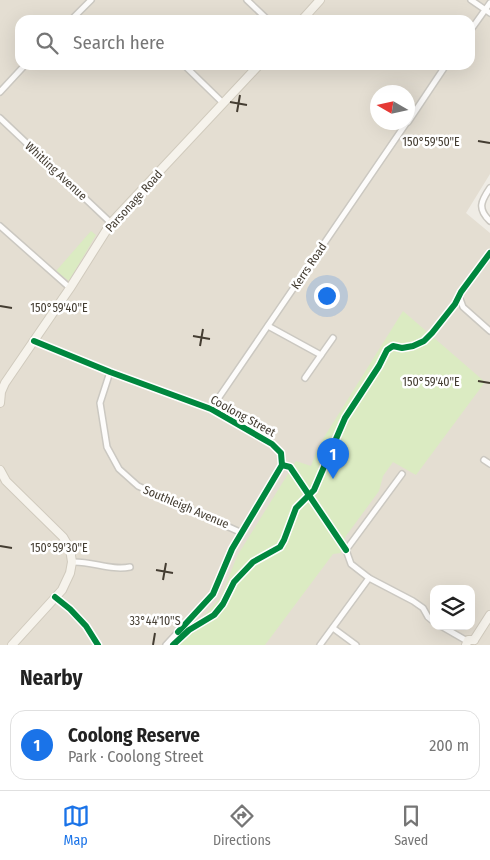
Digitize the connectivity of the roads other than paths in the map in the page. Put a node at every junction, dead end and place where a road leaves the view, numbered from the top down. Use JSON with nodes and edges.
{"nodes":[{"id":1,"x":91,"y":0,"type":"edge"},
{"id":2,"x":247,"y":0,"type":"edge"},
{"id":3,"x":320,"y":0,"type":"edge"},
{"id":4,"x":471,"y":0,"type":"edge"},
{"id":5,"x":490,"y":3,"type":"edge"},
{"id":6,"x":488,"y":11,"type":"edge"},
{"id":7,"x":76,"y":15,"type":"edge"},
{"id":8,"x":263,"y":15,"type":"edge"},
{"id":9,"x":306,"y":15,"type":"edge"},
{"id":10,"x":475,"y":25,"type":"edge"},
{"id":11,"x":20,"y":70,"type":"edge"},
{"id":12,"x":189,"y":70,"type":"edge"},
{"id":13,"x":254,"y":70,"type":"edge"},
{"id":14,"x":443,"y":70,"type":"edge"},
{"id":15,"x":0,"y":92,"type":"edge"},
{"id":16,"x":224,"y":103,"type":"junction"},
{"id":17,"x":415,"y":110,"type":"edge"},
{"id":18,"x":0,"y":118,"type":"edge"},
{"id":19,"x":402,"y":130,"type":"edge"},
{"id":20,"x":490,"y":188,"type":"edge"},
{"id":21,"x":490,"y":221,"type":"edge"},
{"id":22,"x":111,"y":223,"type":"junction"},
{"id":23,"x":0,"y":226,"type":"edge"},
{"id":24,"x":490,"y":253,"type":"edge"},
{"id":25,"x":70,"y":288,"type":"junction"},
{"id":26,"x":268,"y":326,"type":"junction"},
{"id":27,"x":490,"y":331,"type":"edge"},
{"id":28,"x":333,"y":338,"type":"dead end"},
{"id":29,"x":34,"y":341,"type":"junction"},
{"id":30,"x":320,"y":355,"type":"junction"},
{"id":31,"x":110,"y":372,"type":"junction"},
{"id":32,"x":305,"y":378,"type":"dead end"},
{"id":33,"x":1,"y":392,"type":"edge"},
{"id":34,"x":0,"y":403,"type":"edge"},
{"id":35,"x":211,"y":409,"type":"junction"},
{"id":36,"x":484,"y":460,"type":"dead end"},
{"id":37,"x":490,"y":464,"type":"edge"},
{"id":38,"x":0,"y":473,"type":"edge"},
{"id":39,"x":402,"y":474,"type":"dead end"},
{"id":40,"x":242,"y":533,"type":"junction"},
{"id":41,"x":72,"y":562,"type":"junction"},
{"id":42,"x":130,"y":567,"type":"dead end"},
{"id":43,"x":369,"y":578,"type":"junction"},
{"id":44,"x":490,"y":615,"type":"edge"},
{"id":45,"x":430,"y":619,"type":"edge"},
{"id":46,"x":333,"y":628,"type":"junction"},
{"id":47,"x":448,"y":630,"type":"edge"},
{"id":48,"x":471,"y":643,"type":"edge"},
{"id":49,"x":12,"y":645,"type":"edge"},
{"id":50,"x":166,"y":645,"type":"edge"},
{"id":51,"x":320,"y":645,"type":"edge"},
{"id":52,"x":356,"y":645,"type":"edge"}],
"edges":[{"from":1,"to":7,"type":"street"},
{"from":2,"to":8,"type":"street"},
{"from":3,"to":9,"type":"street"},
{"from":4,"to":6,"type":"street"},
{"from":5,"to":6,"type":"street"},
{"from":6,"to":10,"type":"street"},
{"from":11,"to":15,"type":"street"},
{"from":12,"to":16,"type":"street"},
{"from":13,"to":16,"type":"street","name":"Parsonage Road"},
{"from":14,"to":17,"type":"street","name":"Kerrs Road"},
{"from":16,"to":22,"type":"street","name":"Parsonage Road"},
{"from":18,"to":22,"type":"street","name":"Whitling Avenue"},
{"from":19,"to":26,"type":"street","name":"Kerrs Road"},
{"from":20,"to":21,"type":"street"},
{"from":22,"to":25,"type":"street","name":"Parsonage Road"},
{"from":23,"to":25,"type":"street"},
{"from":24,"to":27,"type":"street"},
{"from":25,"to":29,"type":"street","name":"Parsonage Road"},
{"from":26,"to":30,"type":"street"},
{"from":26,"to":35,"type":"street","name":"Kerrs Road"},
{"from":28,"to":30,"type":"street"},
{"from":29,"to":31,"type":"street","name":"Coolong Street"},
{"from":29,"to":33,"type":"street","name":"Parsonage Road"},
{"from":30,"to":32,"type":"street"},
{"from":31,"to":35,"type":"street","name":"Coolong Street"},
{"from":31,"to":40,"type":"street","name":"Southleigh Avenue"},
{"from":33,"to":34,"type":"street","name":"Parsonage Road"},
{"from":35,"to":40,"type":"street","name":"Coolong Street"},
{"from":36,"to":37,"type":"street"},
{"from":38,"to":41,"type":"street"},
{"from":39,"to":43,"type":"street"},
{"from":40,"to":50,"type":"street","name":"Coolong Street"},
{"from":41,"to":42,"type":"street"},
{"from":41,"to":49,"type":"street"},
{"from":43,"to":45,"type":"street"},
{"from":43,"to":46,"type":"street"},
{"from":44,"to":48,"type":"street"},
{"from":46,"to":51,"type":"street"},
{"from":46,"to":52,"type":"street"},
{"from":47,"to":48,"type":"street"}]}
